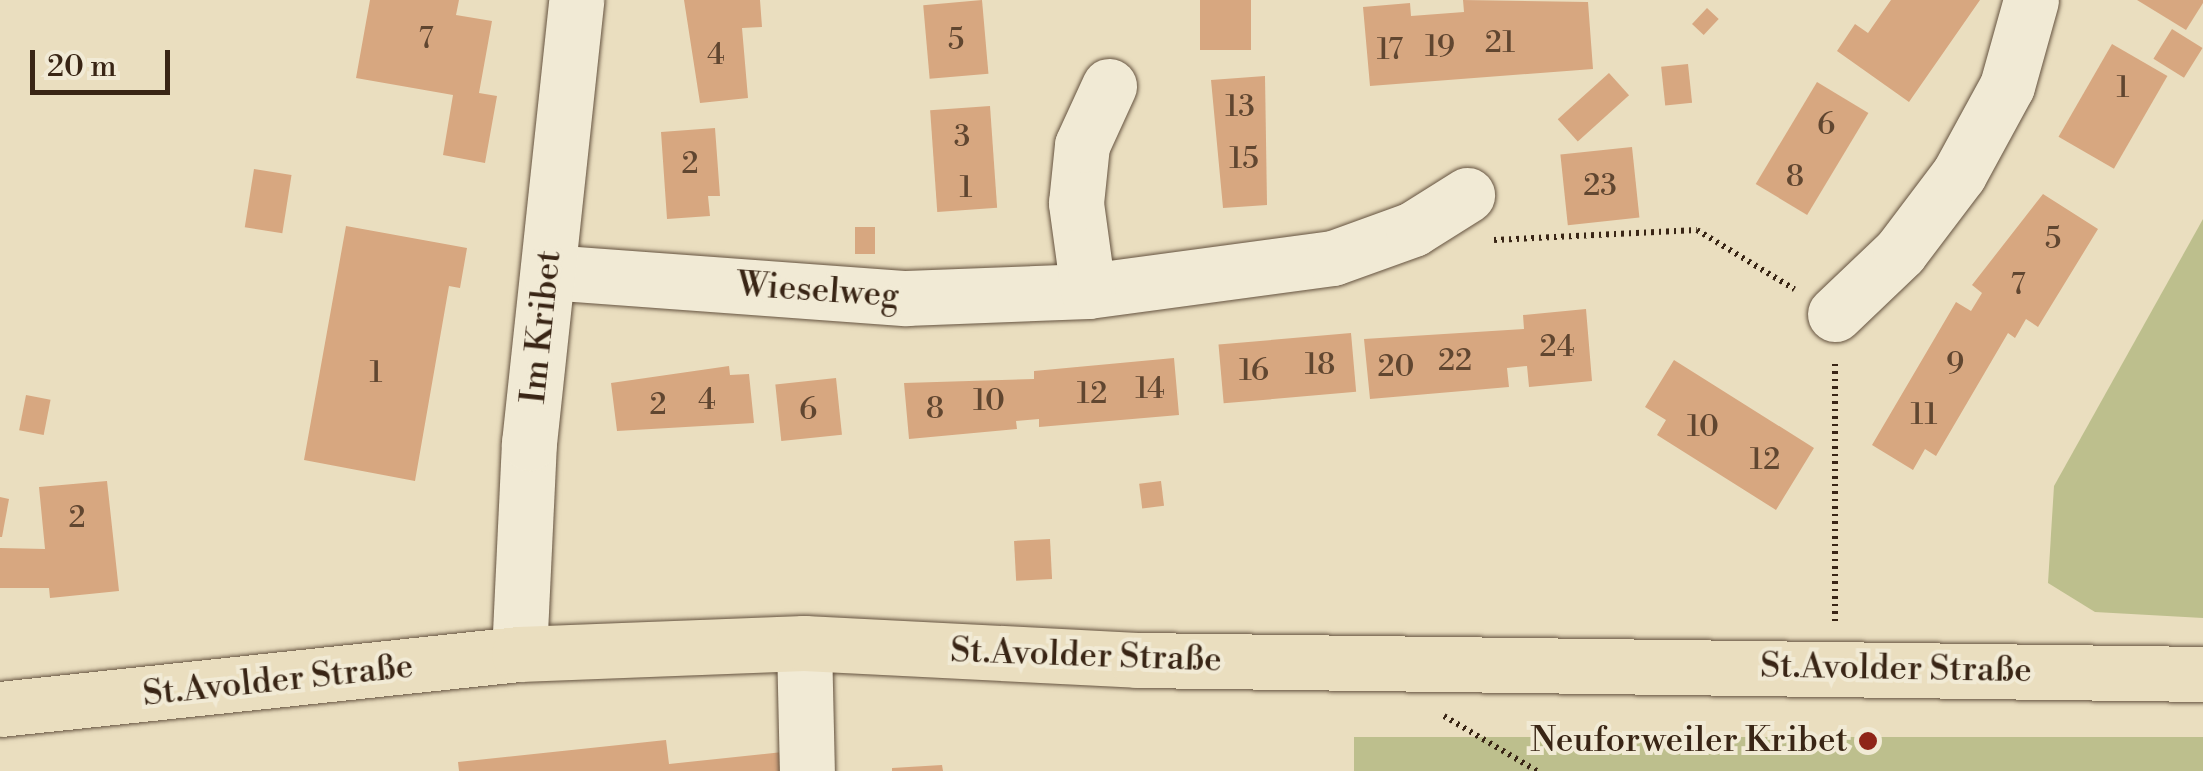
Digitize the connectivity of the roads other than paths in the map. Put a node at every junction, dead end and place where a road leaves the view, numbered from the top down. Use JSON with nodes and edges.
{"nodes":[{"id":1,"x":576,"y":0,"type":"edge"},
{"id":2,"x":2031,"y":0,"type":"edge"},
{"id":3,"x":1108,"y":86,"type":"dead end"},
{"id":4,"x":1467,"y":196,"type":"dead end"},
{"id":5,"x":548,"y":272,"type":"junction"},
{"id":6,"x":1088,"y":291,"type":"junction"},
{"id":7,"x":1835,"y":314,"type":"road end"},
{"id":8,"x":804,"y":642,"type":"junction"},
{"id":9,"x":519,"y":654,"type":"junction"},
{"id":10,"x":2189,"y":674,"type":"edge"},
{"id":11,"x":0,"y":709,"type":"edge"},
{"id":12,"x":807,"y":771,"type":"edge"}],
"edges":[{"from":1,"to":5,"type":"street","name":"Im Kribet"},
{"from":2,"to":7,"type":"street"},
{"from":3,"to":6,"type":"street"},
{"from":4,"to":6,"type":"street","name":"Wieselweg"},
{"from":5,"to":6,"type":"street","name":"Wieselweg"},
{"from":5,"to":9,"type":"street","name":"Im Kribet"},
{"from":8,"to":9,"type":"main road","name":"St.Avolder Straße"},
{"from":8,"to":10,"type":"main road","name":"St.Avolder Straße"},
{"from":8,"to":12,"type":"street"},
{"from":9,"to":11,"type":"main road","name":"St.Avolder Straße"}]}
